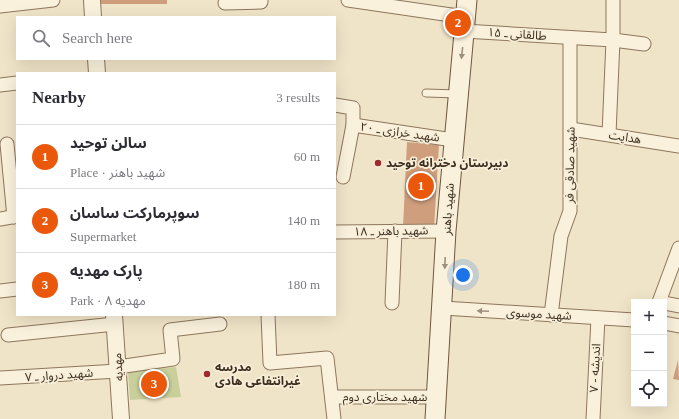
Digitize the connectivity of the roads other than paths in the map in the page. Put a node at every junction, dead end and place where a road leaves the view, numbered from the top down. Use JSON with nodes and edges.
{"nodes":[{"id":1,"x":52,"y":0,"type":"edge"},
{"id":2,"x":92,"y":0,"type":"edge"},
{"id":3,"x":261,"y":0,"type":"edge"},
{"id":4,"x":348,"y":0,"type":"edge"},
{"id":5,"x":613,"y":0,"type":"edge"},
{"id":6,"x":225,"y":3,"type":"dead end"},
{"id":7,"x":0,"y":6,"type":"edge"},
{"id":8,"x":93,"y":16,"type":"edge"},
{"id":9,"x":465,"y":16,"type":"edge"},
{"id":10,"x":570,"y":38,"type":"junction"},
{"id":11,"x":613,"y":40,"type":"junction"},
{"id":12,"x":644,"y":44,"type":"dead end"},
{"id":13,"x":96,"y":60,"type":"edge"},
{"id":14,"x":97,"y":72,"type":"edge"},
{"id":15,"x":16,"y":83,"type":"edge"},
{"id":16,"x":0,"y":85,"type":"edge"},
{"id":17,"x":426,"y":93,"type":"dead end"},
{"id":18,"x":458,"y":94,"type":"junction"},
{"id":19,"x":336,"y":105,"type":"edge"},
{"id":20,"x":352,"y":125,"type":"junction"},
{"id":21,"x":571,"y":129,"type":"junction"},
{"id":22,"x":609,"y":134,"type":"junction"},
{"id":23,"x":453,"y":140,"type":"junction"},
{"id":24,"x":7,"y":144,"type":"dead end"},
{"id":25,"x":679,"y":146,"type":"edge"},
{"id":26,"x":343,"y":177,"type":"dead end"},
{"id":27,"x":16,"y":217,"type":"edge"},
{"id":28,"x":0,"y":219,"type":"edge"},
{"id":29,"x":395,"y":231,"type":"junction"},
{"id":30,"x":446,"y":231,"type":"junction"},
{"id":31,"x":336,"y":232,"type":"edge"},
{"id":32,"x":679,"y":251,"type":"edge"},
{"id":33,"x":16,"y":289,"type":"edge"},
{"id":34,"x":0,"y":291,"type":"edge"},
{"id":35,"x":660,"y":299,"type":"edge"},
{"id":36,"x":392,"y":303,"type":"dead end"},
{"id":37,"x":667,"y":304,"type":"edge"},
{"id":38,"x":679,"y":306,"type":"edge"},
{"id":39,"x":443,"y":308,"type":"junction"},
{"id":40,"x":551,"y":315,"type":"junction"},
{"id":41,"x":268,"y":316,"type":"edge"},
{"id":42,"x":598,"y":318,"type":"junction"},
{"id":43,"x":114,"y":320,"type":"edge"},
{"id":44,"x":631,"y":320,"type":"edge"},
{"id":45,"x":220,"y":324,"type":"dead end"},
{"id":46,"x":667,"y":324,"type":"edge"},
{"id":47,"x":679,"y":326,"type":"edge"},
{"id":48,"x":8,"y":336,"type":"dead end"},
{"id":49,"x":118,"y":369,"type":"junction"},
{"id":50,"x":0,"y":378,"type":"edge"},
{"id":51,"x":332,"y":397,"type":"junction"},
{"id":52,"x":437,"y":397,"type":"junction"},
{"id":53,"x":121,"y":419,"type":"edge"},
{"id":54,"x":334,"y":419,"type":"edge"},
{"id":55,"x":436,"y":419,"type":"edge"},
{"id":56,"x":592,"y":419,"type":"edge"}],
"edges":[{"from":1,"to":7,"type":"street"},
{"from":2,"to":8,"type":"street"},
{"from":3,"to":6,"type":"street"},
{"from":4,"to":9,"type":"street","name":"طالقانی ـ ۱۵"},
{"from":5,"to":11,"type":"street"},
{"from":9,"to":10,"type":"street","name":"طالقانی ـ ۱۵"},
{"from":9,"to":18,"type":"main road","name":"شهید باهنر","one_way":true},
{"from":10,"to":11,"type":"street","name":"طالقانی ـ ۱۵"},
{"from":10,"to":21,"type":"street","name":"شهید صادقی فر"},
{"from":11,"to":12,"type":"street","name":"طالقانی ـ ۱۵"},
{"from":11,"to":22,"type":"street"},
{"from":13,"to":14,"type":"street"},
{"from":15,"to":16,"type":"street"},
{"from":17,"to":18,"type":"lane"},
{"from":18,"to":23,"type":"main road","name":"شهید باهنر"},
{"from":19,"to":20,"type":"street"},
{"from":20,"to":23,"type":"street","name":"شهید خرازی ـ ۲۰"},
{"from":20,"to":26,"type":"street","name":"شهید خرازی ـ ۲۰"},
{"from":21,"to":22,"type":"street","name":"هدایت"},
{"from":21,"to":40,"type":"street","name":"شهید صادقی فر"},
{"from":22,"to":25,"type":"street","name":"هدایت"},
{"from":23,"to":30,"type":"main road","name":"شهید باهنر"},
{"from":24,"to":27,"type":"street"},
{"from":27,"to":28,"type":"street"},
{"from":29,"to":30,"type":"street","name":"شهید باهنر ـ ۱۸"},
{"from":29,"to":31,"type":"street","name":"شهید باهنر ـ ۱۸"},
{"from":29,"to":36,"type":"street"},
{"from":30,"to":39,"type":"main road","name":"شهید باهنر","one_way":true},
{"from":32,"to":35,"type":"street"},
{"from":33,"to":34,"type":"street"},
{"from":37,"to":38,"type":"street"},
{"from":40,"to":39,"type":"street","name":"شهید موسوی","one_way":true},
{"from":39,"to":52,"type":"main road","name":"شهید باهنر"},
{"from":40,"to":42,"type":"street","name":"شهید موسوی"},
{"from":41,"to":51,"type":"street"},
{"from":42,"to":44,"type":"street","name":"شهید موسوی"},
{"from":42,"to":56,"type":"street","name":"اندیشه - ۷"},
{"from":43,"to":48,"type":"street"},
{"from":43,"to":49,"type":"street","name":"مهدیه"},
{"from":45,"to":49,"type":"street","name":"شهید دروار ـ ۷"},
{"from":46,"to":47,"type":"street"},
{"from":49,"to":50,"type":"street","name":"شهید دروار ـ ۷"},
{"from":49,"to":53,"type":"street","name":"مهدیه"},
{"from":51,"to":52,"type":"street","name":"شهید مختاری دوم"},
{"from":51,"to":54,"type":"street"},
{"from":52,"to":55,"type":"main road","name":"شهید باهنر"}]}
